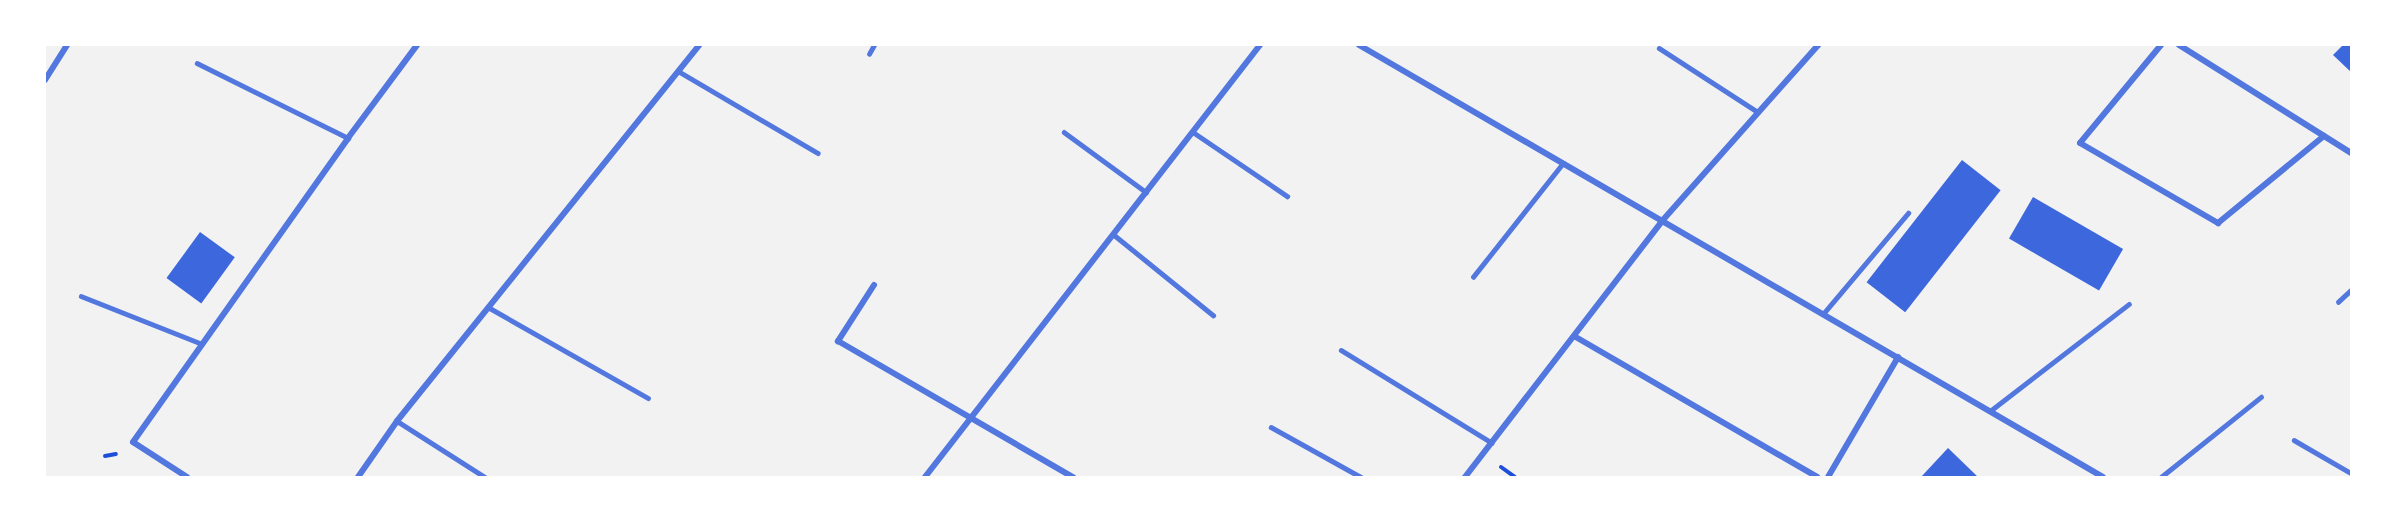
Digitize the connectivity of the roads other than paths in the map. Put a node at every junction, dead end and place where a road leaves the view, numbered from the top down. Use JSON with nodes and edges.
{"nodes":[{"id":1,"x":67,"y":45,"type":"edge"},
{"id":2,"x":417,"y":45,"type":"edge"},
{"id":3,"x":699,"y":45,"type":"edge"},
{"id":4,"x":874,"y":45,"type":"edge"},
{"id":5,"x":1260,"y":45,"type":"edge"},
{"id":6,"x":1359,"y":45,"type":"edge"},
{"id":7,"x":1818,"y":45,"type":"edge"},
{"id":8,"x":2161,"y":45,"type":"edge"},
{"id":9,"x":2179,"y":45,"type":"edge"},
{"id":10,"x":1659,"y":48,"type":"dead end"},
{"id":11,"x":869,"y":54,"type":"dead end"},
{"id":12,"x":197,"y":63,"type":"dead end"},
{"id":13,"x":678,"y":71,"type":"junction"},
{"id":14,"x":45,"y":80,"type":"edge"},
{"id":15,"x":1758,"y":112,"type":"junction"},
{"id":16,"x":1064,"y":132,"type":"dead end"},
{"id":17,"x":1193,"y":132,"type":"junction"},
{"id":18,"x":2324,"y":136,"type":"junction"},
{"id":19,"x":348,"y":138,"type":"junction"},
{"id":20,"x":818,"y":153,"type":"dead end"},
{"id":21,"x":2351,"y":153,"type":"edge"},
{"id":22,"x":1563,"y":163,"type":"junction"},
{"id":23,"x":1146,"y":192,"type":"junction"},
{"id":24,"x":1287,"y":196,"type":"dead end"},
{"id":25,"x":1908,"y":213,"type":"dead end"},
{"id":26,"x":1662,"y":221,"type":"junction"},
{"id":27,"x":1113,"y":234,"type":"junction"},
{"id":28,"x":1473,"y":277,"type":"dead end"},
{"id":29,"x":874,"y":285,"type":"dead end"},
{"id":30,"x":2351,"y":290,"type":"edge"},
{"id":31,"x":81,"y":296,"type":"dead end"},
{"id":32,"x":2338,"y":302,"type":"dead end"},
{"id":33,"x":2129,"y":304,"type":"dead end"},
{"id":34,"x":488,"y":307,"type":"junction"},
{"id":35,"x":1823,"y":314,"type":"junction"},
{"id":36,"x":1213,"y":315,"type":"dead end"},
{"id":37,"x":1574,"y":336,"type":"junction"},
{"id":38,"x":202,"y":344,"type":"junction"},
{"id":39,"x":1341,"y":350,"type":"dead end"},
{"id":40,"x":1898,"y":357,"type":"junction"},
{"id":41,"x":2260,"y":397,"type":"dead end"},
{"id":42,"x":648,"y":398,"type":"dead end"},
{"id":43,"x":1990,"y":411,"type":"junction"},
{"id":44,"x":971,"y":416,"type":"junction"},
{"id":45,"x":397,"y":422,"type":"junction"},
{"id":46,"x":1271,"y":427,"type":"dead end"},
{"id":47,"x":2294,"y":440,"type":"dead end"},
{"id":48,"x":1492,"y":443,"type":"junction"},
{"id":49,"x":2351,"y":473,"type":"edge"},
{"id":50,"x":187,"y":477,"type":"edge"},
{"id":51,"x":358,"y":477,"type":"edge"},
{"id":52,"x":485,"y":477,"type":"edge"},
{"id":53,"x":925,"y":477,"type":"edge"},
{"id":54,"x":1073,"y":477,"type":"edge"},
{"id":55,"x":1361,"y":477,"type":"edge"},
{"id":56,"x":1465,"y":477,"type":"edge"},
{"id":57,"x":1817,"y":477,"type":"edge"},
{"id":58,"x":1828,"y":477,"type":"edge"},
{"id":59,"x":2103,"y":477,"type":"edge"},
{"id":60,"x":2161,"y":477,"type":"edge"}],
"edges":[{"from":1,"to":14,"type":"street"},
{"from":2,"to":19,"type":"street"},
{"from":3,"to":13,"type":"street"},
{"from":4,"to":11,"type":"lane"},
{"from":5,"to":17,"type":"street"},
{"from":6,"to":22,"type":"street"},
{"from":7,"to":15,"type":"street"},
{"from":8,"to":18,"type":"street"},
{"from":9,"to":18,"type":"street"},
{"from":10,"to":15,"type":"lane"},
{"from":12,"to":19,"type":"lane"},
{"from":13,"to":20,"type":"lane"},
{"from":13,"to":34,"type":"street"},
{"from":15,"to":26,"type":"street"},
{"from":16,"to":23,"type":"lane"},
{"from":17,"to":23,"type":"street"},
{"from":17,"to":24,"type":"lane"},
{"from":18,"to":21,"type":"street"},
{"from":19,"to":38,"type":"street"},
{"from":22,"to":26,"type":"street"},
{"from":22,"to":28,"type":"lane"},
{"from":23,"to":27,"type":"street"},
{"from":25,"to":35,"type":"lane"},
{"from":26,"to":35,"type":"street"},
{"from":26,"to":37,"type":"street"},
{"from":27,"to":36,"type":"lane"},
{"from":27,"to":44,"type":"street"},
{"from":29,"to":44,"type":"street"},
{"from":30,"to":32,"type":"lane"},
{"from":31,"to":38,"type":"lane"},
{"from":33,"to":43,"type":"lane"},
{"from":34,"to":42,"type":"lane"},
{"from":34,"to":45,"type":"street"},
{"from":35,"to":40,"type":"street"},
{"from":37,"to":48,"type":"street"},
{"from":37,"to":57,"type":"street"},
{"from":38,"to":50,"type":"street"},
{"from":39,"to":48,"type":"lane"},
{"from":40,"to":43,"type":"street"},
{"from":40,"to":58,"type":"street"},
{"from":41,"to":60,"type":"lane"},
{"from":43,"to":59,"type":"street"},
{"from":44,"to":53,"type":"street"},
{"from":44,"to":54,"type":"street"},
{"from":45,"to":51,"type":"street"},
{"from":45,"to":52,"type":"lane"},
{"from":46,"to":55,"type":"lane"},
{"from":47,"to":49,"type":"lane"},
{"from":48,"to":56,"type":"street"}]}
